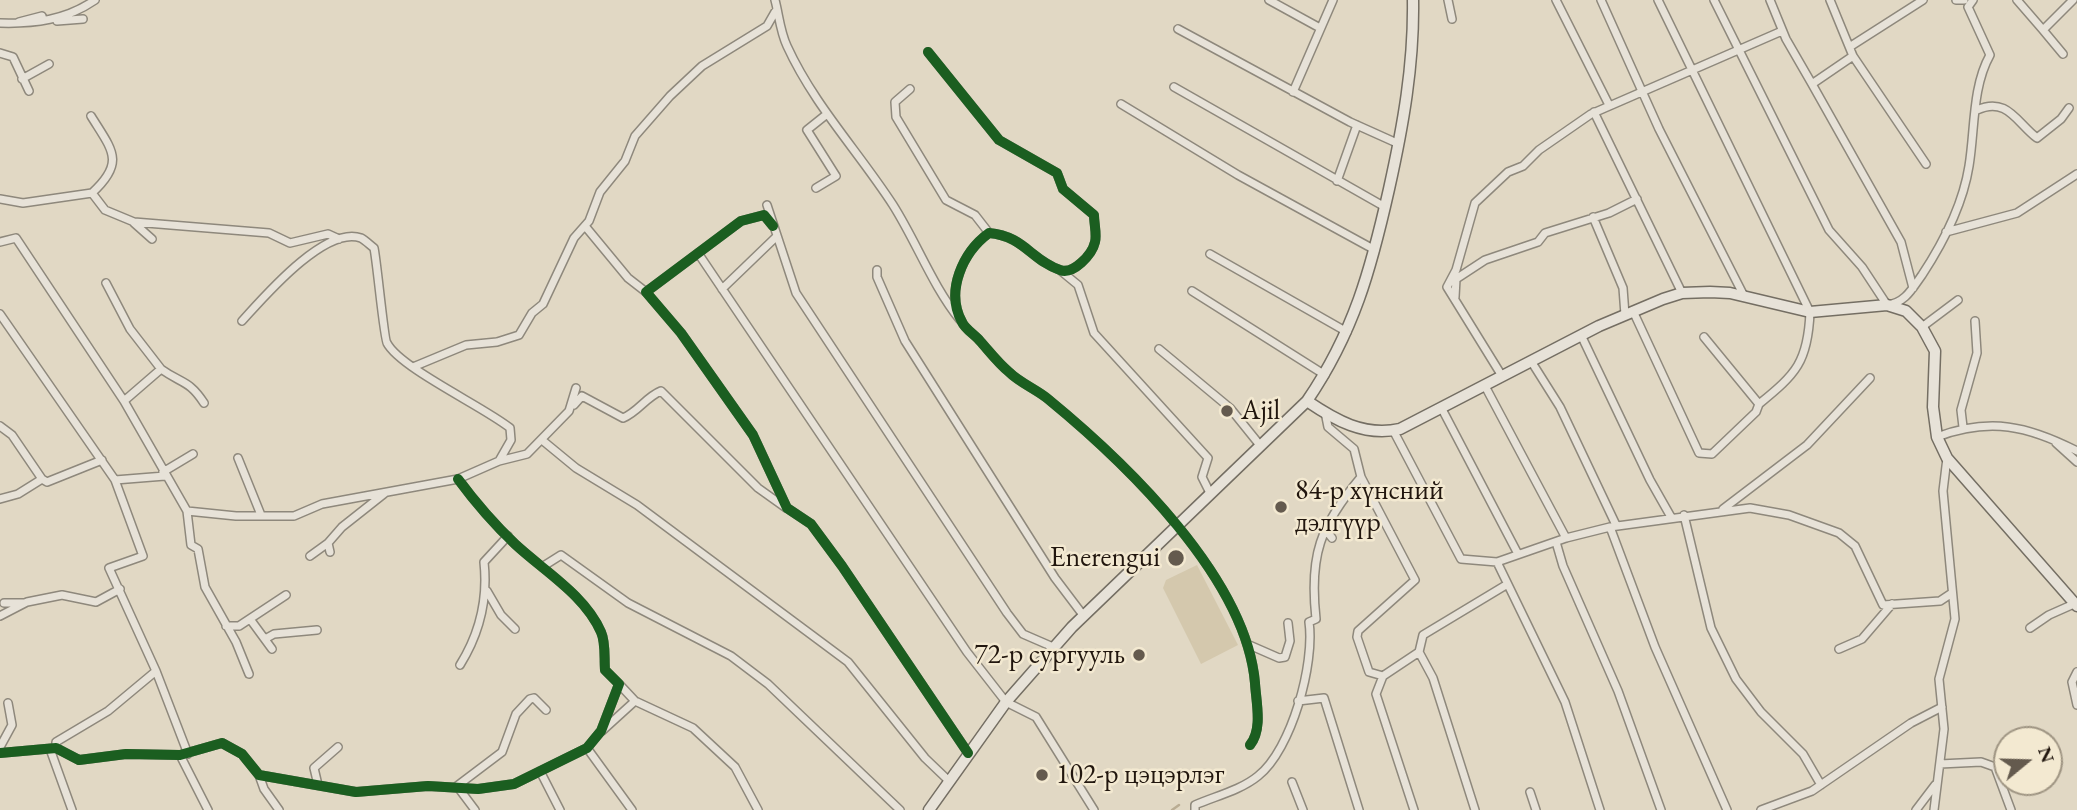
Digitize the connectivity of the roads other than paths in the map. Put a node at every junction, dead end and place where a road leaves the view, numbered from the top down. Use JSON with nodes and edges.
{"nodes":[{"id":1,"x":95,"y":0,"type":"edge"},
{"id":2,"x":775,"y":0,"type":"edge"},
{"id":3,"x":1269,"y":0,"type":"edge"},
{"id":4,"x":1334,"y":0,"type":"edge"},
{"id":5,"x":1413,"y":0,"type":"edge"},
{"id":6,"x":1448,"y":0,"type":"edge"},
{"id":7,"x":1556,"y":0,"type":"edge"},
{"id":8,"x":1601,"y":0,"type":"edge"},
{"id":9,"x":1658,"y":0,"type":"edge"},
{"id":10,"x":1714,"y":0,"type":"edge"},
{"id":11,"x":1770,"y":0,"type":"edge"},
{"id":12,"x":1830,"y":0,"type":"edge"},
{"id":13,"x":1922,"y":0,"type":"edge"},
{"id":14,"x":1956,"y":0,"type":"edge"},
{"id":15,"x":1964,"y":0,"type":"edge"},
{"id":16,"x":1973,"y":0,"type":"edge"},
{"id":17,"x":2017,"y":0,"type":"edge"},
{"id":18,"x":2076,"y":0,"type":"edge"},
{"id":19,"x":775,"y":12,"type":"junction"},
{"id":20,"x":44,"y":18,"type":"junction"},
{"id":21,"x":83,"y":19,"type":"dead end"},
{"id":22,"x":1452,"y":19,"type":"dead end"},
{"id":23,"x":0,"y":23,"type":"edge"},
{"id":24,"x":1320,"y":28,"type":"junction"},
{"id":25,"x":1178,"y":29,"type":"dead end"},
{"id":26,"x":2043,"y":30,"type":"junction"},
{"id":27,"x":1782,"y":31,"type":"junction"},
{"id":28,"x":1851,"y":46,"type":"junction"},
{"id":29,"x":1737,"y":49,"type":"junction"},
{"id":30,"x":928,"y":52,"type":"dead end"},
{"id":31,"x":0,"y":53,"type":"edge"},
{"id":32,"x":2063,"y":54,"type":"dead end"},
{"id":33,"x":1853,"y":56,"type":"junction"},
{"id":34,"x":48,"y":64,"type":"dead end"},
{"id":35,"x":1689,"y":69,"type":"junction"},
{"id":36,"x":23,"y":79,"type":"junction"},
{"id":37,"x":1812,"y":83,"type":"junction"},
{"id":38,"x":1174,"y":87,"type":"dead end"},
{"id":39,"x":910,"y":89,"type":"dead end"},
{"id":40,"x":1643,"y":90,"type":"junction"},
{"id":41,"x":29,"y":92,"type":"dead end"},
{"id":42,"x":1293,"y":92,"type":"junction"},
{"id":43,"x":1121,"y":104,"type":"dead end"},
{"id":44,"x":1609,"y":105,"type":"junction"},
{"id":45,"x":2069,"y":108,"type":"dead end"},
{"id":46,"x":1977,"y":110,"type":"junction"},
{"id":47,"x":1594,"y":112,"type":"junction"},
{"id":48,"x":827,"y":114,"type":"junction"},
{"id":49,"x":91,"y":116,"type":"dead end"},
{"id":50,"x":1357,"y":125,"type":"junction"},
{"id":51,"x":1399,"y":144,"type":"junction"},
{"id":52,"x":1926,"y":164,"type":"dead end"},
{"id":53,"x":2077,"y":174,"type":"edge"},
{"id":54,"x":1337,"y":181,"type":"junction"},
{"id":55,"x":816,"y":188,"type":"dead end"},
{"id":56,"x":92,"y":193,"type":"junction"},
{"id":57,"x":1637,"y":199,"type":"junction"},
{"id":58,"x":0,"y":200,"type":"edge"},
{"id":59,"x":767,"y":205,"type":"dead end"},
{"id":60,"x":1385,"y":207,"type":"junction"},
{"id":61,"x":1593,"y":217,"type":"junction"},
{"id":62,"x":134,"y":222,"type":"junction"},
{"id":63,"x":585,"y":226,"type":"junction"},
{"id":64,"x":773,"y":226,"type":"junction"},
{"id":65,"x":1946,"y":232,"type":"junction"},
{"id":66,"x":989,"y":233,"type":"junction"},
{"id":67,"x":776,"y":237,"type":"junction"},
{"id":68,"x":152,"y":239,"type":"dead end"},
{"id":69,"x":339,"y":239,"type":"junction"},
{"id":70,"x":0,"y":242,"type":"edge"},
{"id":71,"x":1375,"y":250,"type":"junction"},
{"id":72,"x":698,"y":253,"type":"junction"},
{"id":73,"x":1210,"y":254,"type":"dead end"},
{"id":74,"x":877,"y":270,"type":"dead end"},
{"id":75,"x":1060,"y":271,"type":"junction"},
{"id":76,"x":106,"y":283,"type":"dead end"},
{"id":77,"x":1913,"y":288,"type":"junction"},
{"id":78,"x":722,"y":289,"type":"junction"},
{"id":79,"x":1192,"y":290,"type":"dead end"},
{"id":80,"x":646,"y":292,"type":"junction"},
{"id":81,"x":1682,"y":293,"type":"junction"},
{"id":82,"x":1744,"y":296,"type":"junction"},
{"id":83,"x":1455,"y":298,"type":"junction"},
{"id":84,"x":1958,"y":300,"type":"dead end"},
{"id":85,"x":1886,"y":305,"type":"junction"},
{"id":86,"x":1810,"y":312,"type":"junction"},
{"id":87,"x":1629,"y":313,"type":"junction"},
{"id":88,"x":0,"y":314,"type":"edge"},
{"id":89,"x":242,"y":321,"type":"dead end"},
{"id":90,"x":961,"y":321,"type":"junction"},
{"id":91,"x":1975,"y":321,"type":"dead end"},
{"id":92,"x":1922,"y":327,"type":"junction"},
{"id":93,"x":1347,"y":332,"type":"junction"},
{"id":94,"x":1581,"y":335,"type":"junction"},
{"id":95,"x":1704,"y":337,"type":"dead end"},
{"id":96,"x":1159,"y":349,"type":"dead end"},
{"id":97,"x":1531,"y":361,"type":"junction"},
{"id":98,"x":413,"y":367,"type":"junction"},
{"id":99,"x":161,"y":369,"type":"junction"},
{"id":100,"x":1325,"y":375,"type":"junction"},
{"id":101,"x":1502,"y":376,"type":"junction"},
{"id":102,"x":1870,"y":378,"type":"dead end"},
{"id":103,"x":1485,"y":386,"type":"junction"},
{"id":104,"x":576,"y":388,"type":"dead end"},
{"id":105,"x":124,"y":401,"type":"junction"},
{"id":106,"x":1307,"y":401,"type":"junction"},
{"id":107,"x":204,"y":403,"type":"dead end"},
{"id":108,"x":1759,"y":404,"type":"junction"},
{"id":109,"x":1441,"y":408,"type":"junction"},
{"id":110,"x":569,"y":411,"type":"junction"},
{"id":111,"x":1325,"y":412,"type":"junction"},
{"id":112,"x":0,"y":426,"type":"edge"},
{"id":113,"x":1963,"y":427,"type":"junction"},
{"id":114,"x":1393,"y":430,"type":"junction"},
{"id":115,"x":2048,"y":436,"type":"junction"},
{"id":116,"x":1937,"y":437,"type":"junction"},
{"id":117,"x":542,"y":440,"type":"junction"},
{"id":118,"x":1259,"y":444,"type":"junction"},
{"id":119,"x":2077,"y":451,"type":"edge"},
{"id":120,"x":193,"y":454,"type":"dead end"},
{"id":121,"x":237,"y":458,"type":"dead end"},
{"id":122,"x":1947,"y":458,"type":"junction"},
{"id":123,"x":102,"y":460,"type":"junction"},
{"id":124,"x":499,"y":461,"type":"junction"},
{"id":125,"x":2077,"y":462,"type":"edge"},
{"id":126,"x":164,"y":474,"type":"junction"},
{"id":127,"x":1361,"y":477,"type":"junction"},
{"id":128,"x":42,"y":479,"type":"junction"},
{"id":129,"x":458,"y":479,"type":"junction"},
{"id":130,"x":115,"y":480,"type":"junction"},
{"id":131,"x":388,"y":490,"type":"junction"},
{"id":132,"x":1210,"y":493,"type":"junction"},
{"id":133,"x":0,"y":499,"type":"edge"},
{"id":134,"x":787,"y":508,"type":"junction"},
{"id":135,"x":1723,"y":509,"type":"junction"},
{"id":136,"x":187,"y":510,"type":"junction"},
{"id":137,"x":261,"y":515,"type":"junction"},
{"id":138,"x":1684,"y":515,"type":"junction"},
{"id":139,"x":1671,"y":517,"type":"junction"},
{"id":140,"x":1179,"y":523,"type":"junction"},
{"id":141,"x":1613,"y":526,"type":"junction"},
{"id":142,"x":1325,"y":529,"type":"junction"},
{"id":143,"x":508,"y":536,"type":"junction"},
{"id":144,"x":1332,"y":538,"type":"dead end"},
{"id":145,"x":1566,"y":538,"type":"junction"},
{"id":146,"x":1556,"y":542,"type":"junction"},
{"id":147,"x":328,"y":543,"type":"junction"},
{"id":148,"x":330,"y":552,"type":"dead end"},
{"id":149,"x":1518,"y":554,"type":"junction"},
{"id":150,"x":310,"y":556,"type":"dead end"},
{"id":151,"x":1497,"y":562,"type":"junction"},
{"id":152,"x":542,"y":568,"type":"junction"},
{"id":153,"x":1506,"y":585,"type":"junction"},
{"id":154,"x":120,"y":589,"type":"junction"},
{"id":155,"x":487,"y":591,"type":"junction"},
{"id":156,"x":1952,"y":593,"type":"junction"},
{"id":157,"x":286,"y":595,"type":"dead end"},
{"id":158,"x":4,"y":603,"type":"dead end"},
{"id":159,"x":25,"y":603,"type":"junction"},
{"id":160,"x":1892,"y":604,"type":"junction"},
{"id":161,"x":2076,"y":604,"type":"edge"},
{"id":162,"x":1083,"y":615,"type":"junction"},
{"id":163,"x":0,"y":616,"type":"edge"},
{"id":164,"x":250,"y":619,"type":"junction"},
{"id":165,"x":1288,"y":623,"type":"dead end"},
{"id":166,"x":226,"y":626,"type":"junction"},
{"id":167,"x":2030,"y":628,"type":"dead end"},
{"id":168,"x":317,"y":629,"type":"dead end"},
{"id":169,"x":515,"y":629,"type":"dead end"},
{"id":170,"x":265,"y":639,"type":"junction"},
{"id":171,"x":1246,"y":644,"type":"junction"},
{"id":172,"x":1053,"y":648,"type":"junction"},
{"id":173,"x":272,"y":649,"type":"dead end"},
{"id":174,"x":1839,"y":649,"type":"dead end"},
{"id":175,"x":1419,"y":652,"type":"junction"},
{"id":176,"x":460,"y":665,"type":"dead end"},
{"id":177,"x":156,"y":671,"type":"junction"},
{"id":178,"x":2077,"y":672,"type":"edge"},
{"id":179,"x":249,"y":674,"type":"dead end"},
{"id":180,"x":1383,"y":676,"type":"junction"},
{"id":181,"x":619,"y":684,"type":"junction"},
{"id":182,"x":635,"y":701,"type":"junction"},
{"id":183,"x":1298,"y":701,"type":"junction"},
{"id":184,"x":1006,"y":702,"type":"junction"},
{"id":185,"x":8,"y":703,"type":"dead end"},
{"id":186,"x":2077,"y":705,"type":"edge"},
{"id":187,"x":1942,"y":707,"type":"junction"},
{"id":188,"x":547,"y":710,"type":"dead end"},
{"id":189,"x":601,"y":731,"type":"junction"},
{"id":190,"x":1250,"y":745,"type":"dead end"},
{"id":191,"x":0,"y":747,"type":"edge"},
{"id":192,"x":338,"y":747,"type":"dead end"},
{"id":193,"x":587,"y":748,"type":"junction"},
{"id":194,"x":53,"y":749,"type":"junction"},
{"id":195,"x":0,"y":753,"type":"edge"},
{"id":196,"x":968,"y":753,"type":"junction"},
{"id":197,"x":184,"y":755,"type":"junction"},
{"id":198,"x":1940,"y":764,"type":"junction"},
{"id":199,"x":540,"y":771,"type":"junction"},
{"id":200,"x":259,"y":775,"type":"junction"},
{"id":201,"x":949,"y":781,"type":"junction"},
{"id":202,"x":1292,"y":782,"type":"dead end"},
{"id":203,"x":318,"y":785,"type":"junction"},
{"id":204,"x":1821,"y":785,"type":"junction"},
{"id":205,"x":1935,"y":785,"type":"junction"},
{"id":206,"x":457,"y":786,"type":"junction"},
{"id":207,"x":1530,"y":792,"type":"dead end"},
{"id":208,"x":72,"y":810,"type":"edge"},
{"id":209,"x":208,"y":810,"type":"edge"},
{"id":210,"x":279,"y":810,"type":"edge"},
{"id":211,"x":475,"y":810,"type":"edge"},
{"id":212,"x":560,"y":810,"type":"edge"},
{"id":213,"x":632,"y":810,"type":"edge"},
{"id":214,"x":758,"y":810,"type":"edge"},
{"id":215,"x":900,"y":810,"type":"edge"},
{"id":216,"x":929,"y":810,"type":"edge"},
{"id":217,"x":1094,"y":810,"type":"edge"},
{"id":218,"x":1195,"y":810,"type":"edge"},
{"id":219,"x":1303,"y":810,"type":"edge"},
{"id":220,"x":1359,"y":810,"type":"edge"},
{"id":221,"x":1413,"y":810,"type":"edge"},
{"id":222,"x":1475,"y":810,"type":"edge"},
{"id":223,"x":1536,"y":810,"type":"edge"},
{"id":224,"x":1600,"y":810,"type":"edge"},
{"id":225,"x":1661,"y":810,"type":"edge"},
{"id":226,"x":1727,"y":810,"type":"edge"},
{"id":227,"x":1761,"y":810,"type":"edge"},
{"id":228,"x":1916,"y":810,"type":"edge"},
{"id":229,"x":1934,"y":810,"type":"edge"},
{"id":230,"x":2011,"y":810,"type":"edge"}],
"edges":[{"from":1,"to":20,"type":"street"},
{"from":2,"to":19,"type":"street"},
{"from":3,"to":24,"type":"street"},
{"from":4,"to":24,"type":"street"},
{"from":5,"to":51,"type":"main road"},
{"from":6,"to":22,"type":"street"},
{"from":7,"to":44,"type":"street"},
{"from":8,"to":40,"type":"street"},
{"from":9,"to":35,"type":"street"},
{"from":10,"to":29,"type":"street"},
{"from":11,"to":27,"type":"street"},
{"from":12,"to":28,"type":"street"},
{"from":13,"to":28,"type":"street"},
{"from":14,"to":15,"type":"street"},
{"from":16,"to":46,"type":"street"},
{"from":17,"to":26,"type":"street"},
{"from":18,"to":26,"type":"street"},
{"from":19,"to":48,"type":"street"},
{"from":19,"to":63,"type":"street"},
{"from":20,"to":21,"type":"street"},
{"from":20,"to":23,"type":"street"},
{"from":24,"to":42,"type":"street"},
{"from":25,"to":42,"type":"street"},
{"from":26,"to":32,"type":"street"},
{"from":27,"to":29,"type":"street"},
{"from":27,"to":37,"type":"street"},
{"from":28,"to":33,"type":"street"},
{"from":29,"to":35,"type":"street"},
{"from":29,"to":85,"type":"street"},
{"from":30,"to":75,"type":"street"},
{"from":31,"to":36,"type":"street"},
{"from":33,"to":37,"type":"street"},
{"from":33,"to":52,"type":"street"},
{"from":34,"to":36,"type":"street"},
{"from":35,"to":40,"type":"street"},
{"from":35,"to":86,"type":"street"},
{"from":36,"to":41,"type":"street"},
{"from":37,"to":77,"type":"street"},
{"from":38,"to":54,"type":"street"},
{"from":39,"to":66,"type":"street"},
{"from":40,"to":44,"type":"street"},
{"from":40,"to":82,"type":"street"},
{"from":42,"to":50,"type":"street"},
{"from":43,"to":71,"type":"street"},
{"from":44,"to":47,"type":"street"},
{"from":45,"to":46,"type":"street"},
{"from":46,"to":65,"type":"street"},
{"from":47,"to":57,"type":"street"},
{"from":47,"to":83,"type":"street"},
{"from":48,"to":55,"type":"street"},
{"from":48,"to":90,"type":"street"},
{"from":49,"to":56,"type":"street"},
{"from":50,"to":51,"type":"street"},
{"from":50,"to":54,"type":"street"},
{"from":51,"to":60,"type":"main road"},
{"from":53,"to":65,"type":"street"},
{"from":54,"to":60,"type":"street"},
{"from":56,"to":58,"type":"street"},
{"from":56,"to":62,"type":"street"},
{"from":57,"to":61,"type":"street"},
{"from":57,"to":81,"type":"street"},
{"from":59,"to":64,"type":"street"},
{"from":60,"to":71,"type":"main road"},
{"from":61,"to":83,"type":"street"},
{"from":61,"to":87,"type":"street"},
{"from":62,"to":68,"type":"street"},
{"from":62,"to":69,"type":"street"},
{"from":63,"to":80,"type":"street"},
{"from":63,"to":98,"type":"street"},
{"from":64,"to":67,"type":"street"},
{"from":64,"to":72,"type":"street"},
{"from":65,"to":77,"type":"street"},
{"from":66,"to":75,"type":"street"},
{"from":66,"to":90,"type":"street"},
{"from":67,"to":78,"type":"street"},
{"from":67,"to":172,"type":"street"},
{"from":69,"to":89,"type":"street"},
{"from":69,"to":98,"type":"street"},
{"from":70,"to":105,"type":"street"},
{"from":71,"to":93,"type":"main road"},
{"from":72,"to":78,"type":"street"},
{"from":72,"to":80,"type":"street"},
{"from":73,"to":93,"type":"street"},
{"from":74,"to":162,"type":"street"},
{"from":75,"to":132,"type":"street"},
{"from":76,"to":99,"type":"street"},
{"from":77,"to":85,"type":"street"},
{"from":78,"to":184,"type":"street"},
{"from":79,"to":100,"type":"street"},
{"from":80,"to":134,"type":"street"},
{"from":81,"to":82,"type":"main road"},
{"from":81,"to":87,"type":"main road"},
{"from":82,"to":86,"type":"main road"},
{"from":83,"to":101,"type":"street"},
{"from":84,"to":92,"type":"street"},
{"from":85,"to":86,"type":"main road"},
{"from":85,"to":92,"type":"main road"},
{"from":86,"to":108,"type":"street"},
{"from":87,"to":94,"type":"main road"},
{"from":87,"to":108,"type":"street"},
{"from":88,"to":123,"type":"street"},
{"from":90,"to":140,"type":"street"},
{"from":91,"to":113,"type":"street"},
{"from":92,"to":116,"type":"main road"},
{"from":93,"to":100,"type":"main road"},
{"from":94,"to":97,"type":"main road"},
{"from":94,"to":139,"type":"street"},
{"from":95,"to":108,"type":"street"},
{"from":96,"to":118,"type":"street"},
{"from":97,"to":101,"type":"main road"},
{"from":97,"to":141,"type":"street"},
{"from":98,"to":124,"type":"street"},
{"from":99,"to":105,"type":"street"},
{"from":99,"to":107,"type":"street"},
{"from":100,"to":106,"type":"main road"},
{"from":101,"to":103,"type":"main road"},
{"from":102,"to":135,"type":"street"},
{"from":103,"to":109,"type":"main road"},
{"from":103,"to":145,"type":"street"},
{"from":104,"to":110,"type":"street"},
{"from":105,"to":126,"type":"street"},
{"from":106,"to":111,"type":"main road"},
{"from":106,"to":118,"type":"main road"},
{"from":109,"to":114,"type":"main road"},
{"from":109,"to":149,"type":"street"},
{"from":110,"to":117,"type":"street"},
{"from":110,"to":134,"type":"street"},
{"from":111,"to":114,"type":"main road"},
{"from":111,"to":127,"type":"street"},
{"from":112,"to":128,"type":"street"},
{"from":113,"to":115,"type":"street"},
{"from":113,"to":116,"type":"street"},
{"from":114,"to":151,"type":"street"},
{"from":115,"to":119,"type":"street"},
{"from":115,"to":125,"type":"street"},
{"from":116,"to":122,"type":"main road"},
{"from":117,"to":124,"type":"street"},
{"from":117,"to":201,"type":"street"},
{"from":118,"to":132,"type":"main road"},
{"from":120,"to":126,"type":"street"},
{"from":121,"to":137,"type":"street"},
{"from":122,"to":156,"type":"street"},
{"from":122,"to":161,"type":"main road"},
{"from":123,"to":128,"type":"street"},
{"from":123,"to":130,"type":"street"},
{"from":124,"to":129,"type":"street"},
{"from":126,"to":130,"type":"street"},
{"from":126,"to":136,"type":"street"},
{"from":127,"to":142,"type":"street"},
{"from":127,"to":180,"type":"street"},
{"from":128,"to":133,"type":"street"},
{"from":129,"to":131,"type":"street"},
{"from":129,"to":143,"type":"street"},
{"from":130,"to":154,"type":"street"},
{"from":131,"to":137,"type":"street"},
{"from":131,"to":147,"type":"street"},
{"from":132,"to":140,"type":"main road"},
{"from":134,"to":196,"type":"street"},
{"from":135,"to":138,"type":"street"},
{"from":135,"to":160,"type":"street"},
{"from":136,"to":137,"type":"street"},
{"from":136,"to":166,"type":"street"},
{"from":138,"to":139,"type":"street"},
{"from":138,"to":204,"type":"street"},
{"from":139,"to":141,"type":"street"},
{"from":140,"to":162,"type":"main road"},
{"from":140,"to":171,"type":"street"},
{"from":141,"to":145,"type":"street"},
{"from":141,"to":226,"type":"street"},
{"from":142,"to":144,"type":"street"},
{"from":142,"to":183,"type":"street"},
{"from":143,"to":152,"type":"street"},
{"from":143,"to":155,"type":"street"},
{"from":145,"to":146,"type":"street"},
{"from":146,"to":149,"type":"street"},
{"from":146,"to":225,"type":"street"},
{"from":147,"to":148,"type":"street"},
{"from":147,"to":150,"type":"street"},
{"from":149,"to":151,"type":"street"},
{"from":151,"to":153,"type":"street"},
{"from":152,"to":181,"type":"street"},
{"from":152,"to":215,"type":"street"},
{"from":153,"to":175,"type":"street"},
{"from":153,"to":224,"type":"street"},
{"from":154,"to":159,"type":"street"},
{"from":154,"to":177,"type":"street"},
{"from":155,"to":169,"type":"street"},
{"from":155,"to":176,"type":"street"},
{"from":156,"to":160,"type":"street"},
{"from":156,"to":187,"type":"street"},
{"from":157,"to":164,"type":"street"},
{"from":158,"to":159,"type":"street"},
{"from":159,"to":163,"type":"street"},
{"from":160,"to":174,"type":"street"},
{"from":161,"to":167,"type":"street"},
{"from":162,"to":172,"type":"main road"},
{"from":164,"to":166,"type":"street"},
{"from":164,"to":170,"type":"street"},
{"from":165,"to":171,"type":"street"},
{"from":166,"to":179,"type":"street"},
{"from":168,"to":170,"type":"street"},
{"from":170,"to":173,"type":"street"},
{"from":171,"to":190,"type":"street"},
{"from":172,"to":184,"type":"main road"},
{"from":175,"to":180,"type":"street"},
{"from":175,"to":222,"type":"street"},
{"from":177,"to":194,"type":"street"},
{"from":177,"to":197,"type":"street"},
{"from":178,"to":186,"type":"street"},
{"from":180,"to":221,"type":"street"},
{"from":181,"to":182,"type":"street"},
{"from":181,"to":189,"type":"street"},
{"from":182,"to":189,"type":"street"},
{"from":182,"to":214,"type":"street"},
{"from":183,"to":218,"type":"street"},
{"from":183,"to":220,"type":"street"},
{"from":184,"to":196,"type":"main road"},
{"from":184,"to":217,"type":"street"},
{"from":185,"to":191,"type":"street"},
{"from":187,"to":198,"type":"street"},
{"from":187,"to":204,"type":"street"},
{"from":188,"to":206,"type":"street"},
{"from":189,"to":193,"type":"street"},
{"from":192,"to":203,"type":"street"},
{"from":193,"to":199,"type":"street"},
{"from":193,"to":213,"type":"street"},
{"from":194,"to":195,"type":"street"},
{"from":194,"to":197,"type":"street"},
{"from":194,"to":208,"type":"street"},
{"from":196,"to":201,"type":"main road"},
{"from":197,"to":200,"type":"street"},
{"from":197,"to":209,"type":"street"},
{"from":198,"to":205,"type":"street"},
{"from":198,"to":230,"type":"street"},
{"from":199,"to":206,"type":"street"},
{"from":199,"to":212,"type":"street"},
{"from":200,"to":203,"type":"street"},
{"from":200,"to":210,"type":"street"},
{"from":201,"to":216,"type":"main road"},
{"from":202,"to":219,"type":"street"},
{"from":203,"to":206,"type":"street"},
{"from":204,"to":227,"type":"street"},
{"from":205,"to":228,"type":"street"},
{"from":205,"to":229,"type":"street"},
{"from":206,"to":211,"type":"street"},
{"from":207,"to":223,"type":"street"}]}
